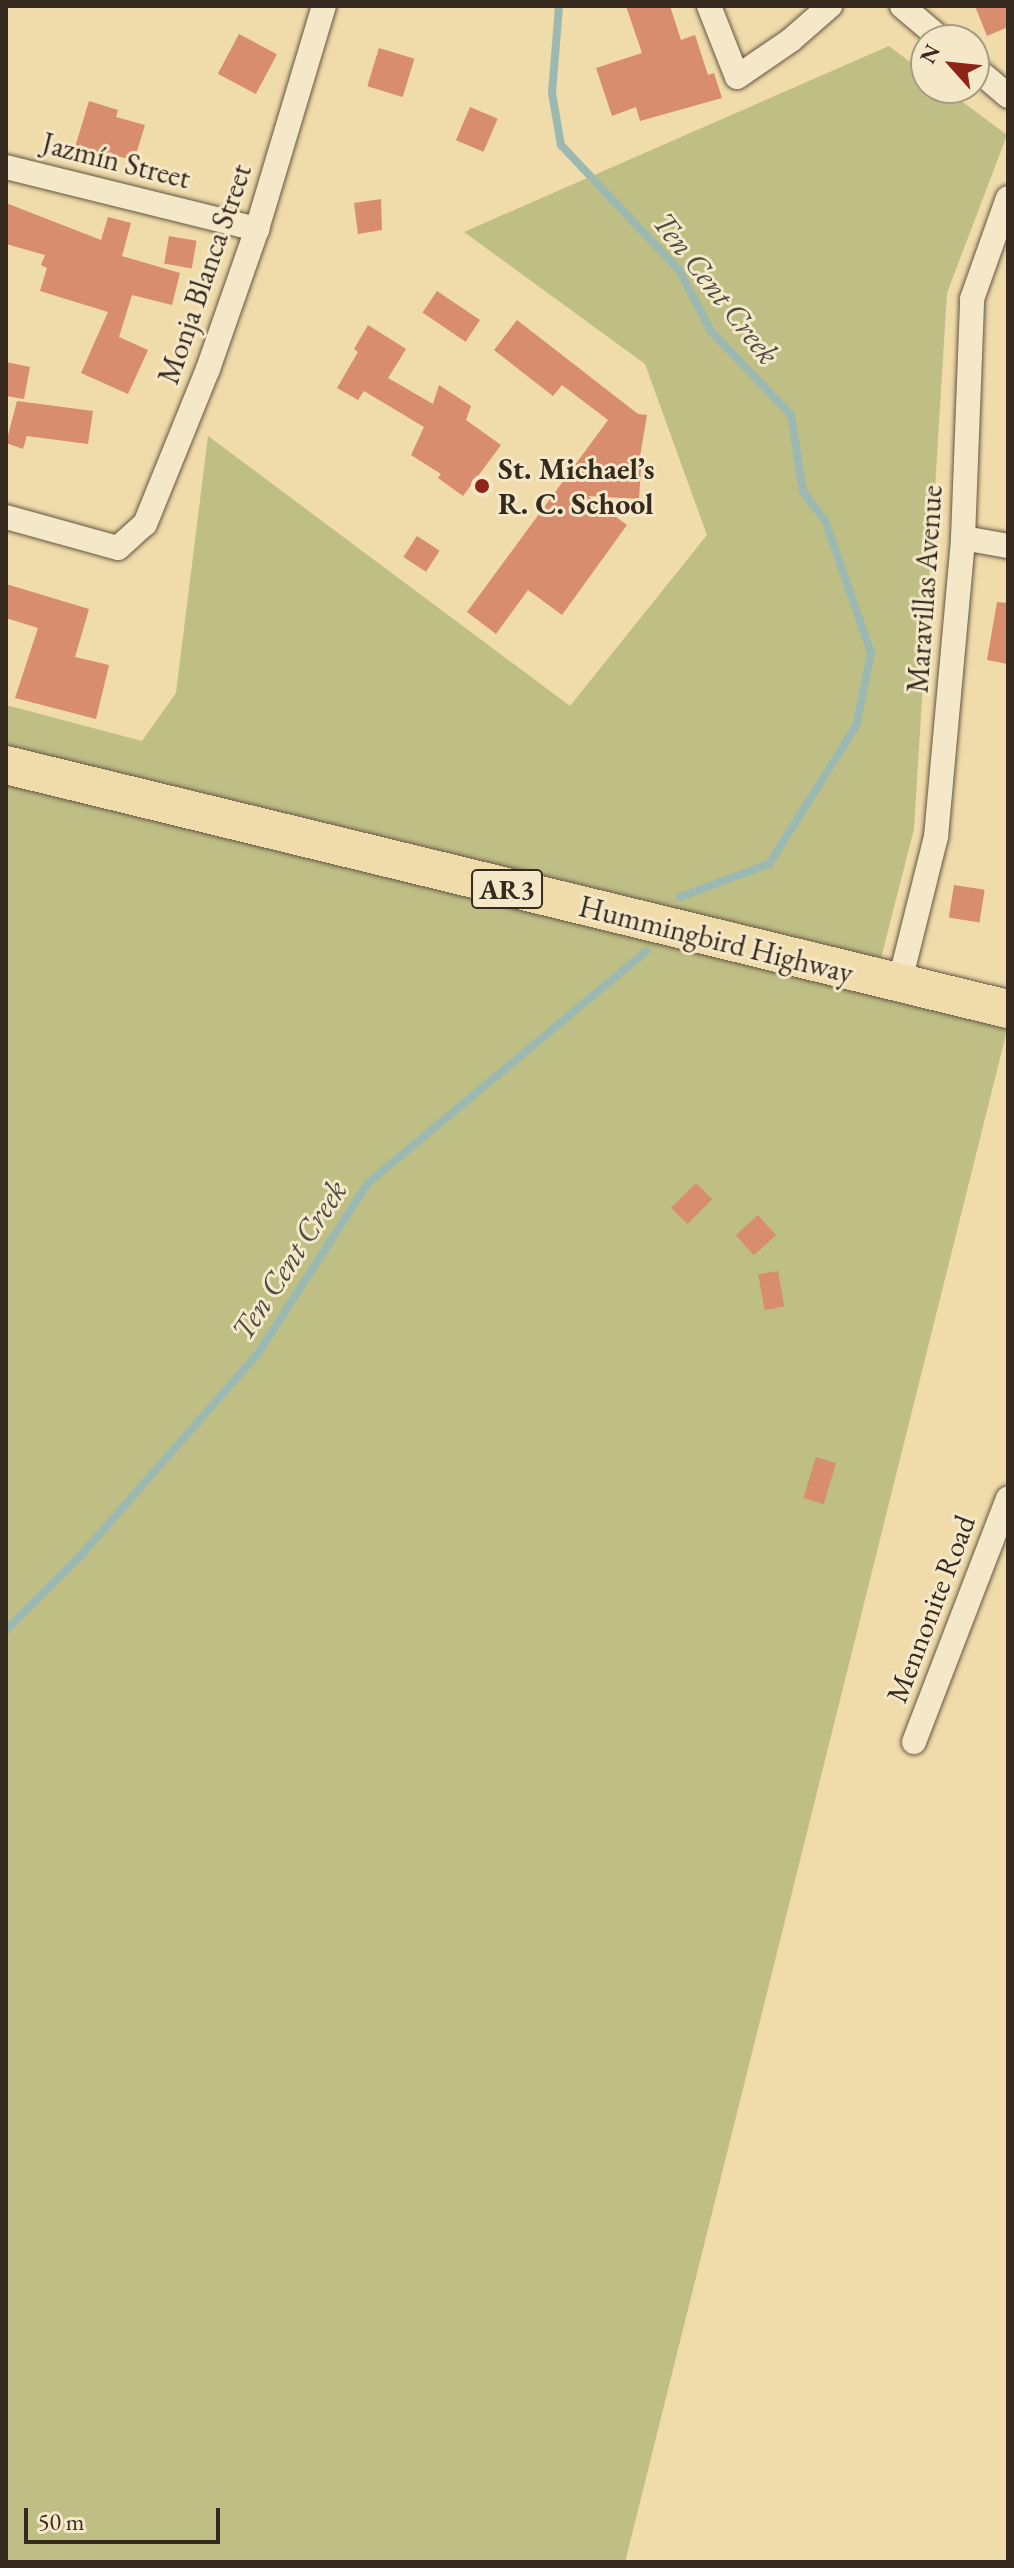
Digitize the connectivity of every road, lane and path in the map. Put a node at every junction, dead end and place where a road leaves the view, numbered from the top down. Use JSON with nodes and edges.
{"nodes":[{"id":1,"x":324,"y":6,"type":"edge"},
{"id":2,"x":709,"y":6,"type":"edge"},
{"id":3,"x":830,"y":6,"type":"edge"},
{"id":4,"x":902,"y":6,"type":"edge"},
{"id":5,"x":923,"y":24,"type":"edge"},
{"id":6,"x":990,"y":81,"type":"edge"},
{"id":7,"x":1008,"y":96,"type":"edge"},
{"id":8,"x":6,"y":167,"type":"edge"},
{"id":9,"x":1008,"y":198,"type":"edge"},
{"id":10,"x":257,"y":229,"type":"junction"},
{"id":11,"x":6,"y":517,"type":"edge"},
{"id":12,"x":963,"y":538,"type":"junction"},
{"id":13,"x":1008,"y":546,"type":"edge"},
{"id":14,"x":6,"y":765,"type":"edge"},
{"id":15,"x":899,"y":985,"type":"junction"},
{"id":16,"x":1008,"y":1009,"type":"edge"},
{"id":17,"x":1008,"y":1498,"type":"edge"},
{"id":18,"x":914,"y":1742,"type":"dead end"}],
"edges":[{"from":1,"to":10,"type":"street","name":"Monja Blanca Street"},
{"from":2,"to":3,"type":"street"},
{"from":4,"to":5,"type":"street"},
{"from":6,"to":7,"type":"street"},
{"from":8,"to":10,"type":"street","name":"Jazmín Street"},
{"from":9,"to":12,"type":"street","name":"Maravillas Avenue"},
{"from":10,"to":11,"type":"street","name":"Monja Blanca Street"},
{"from":12,"to":13,"type":"street"},
{"from":12,"to":15,"type":"street","name":"Maravillas Avenue"},
{"from":14,"to":15,"type":"main road","name":"Hummingbird Highway","number":"AR3"},
{"from":15,"to":16,"type":"main road","name":"Hummingbird Highway","number":"AR3"},
{"from":17,"to":18,"type":"street","name":"Mennonite Road"}]}
